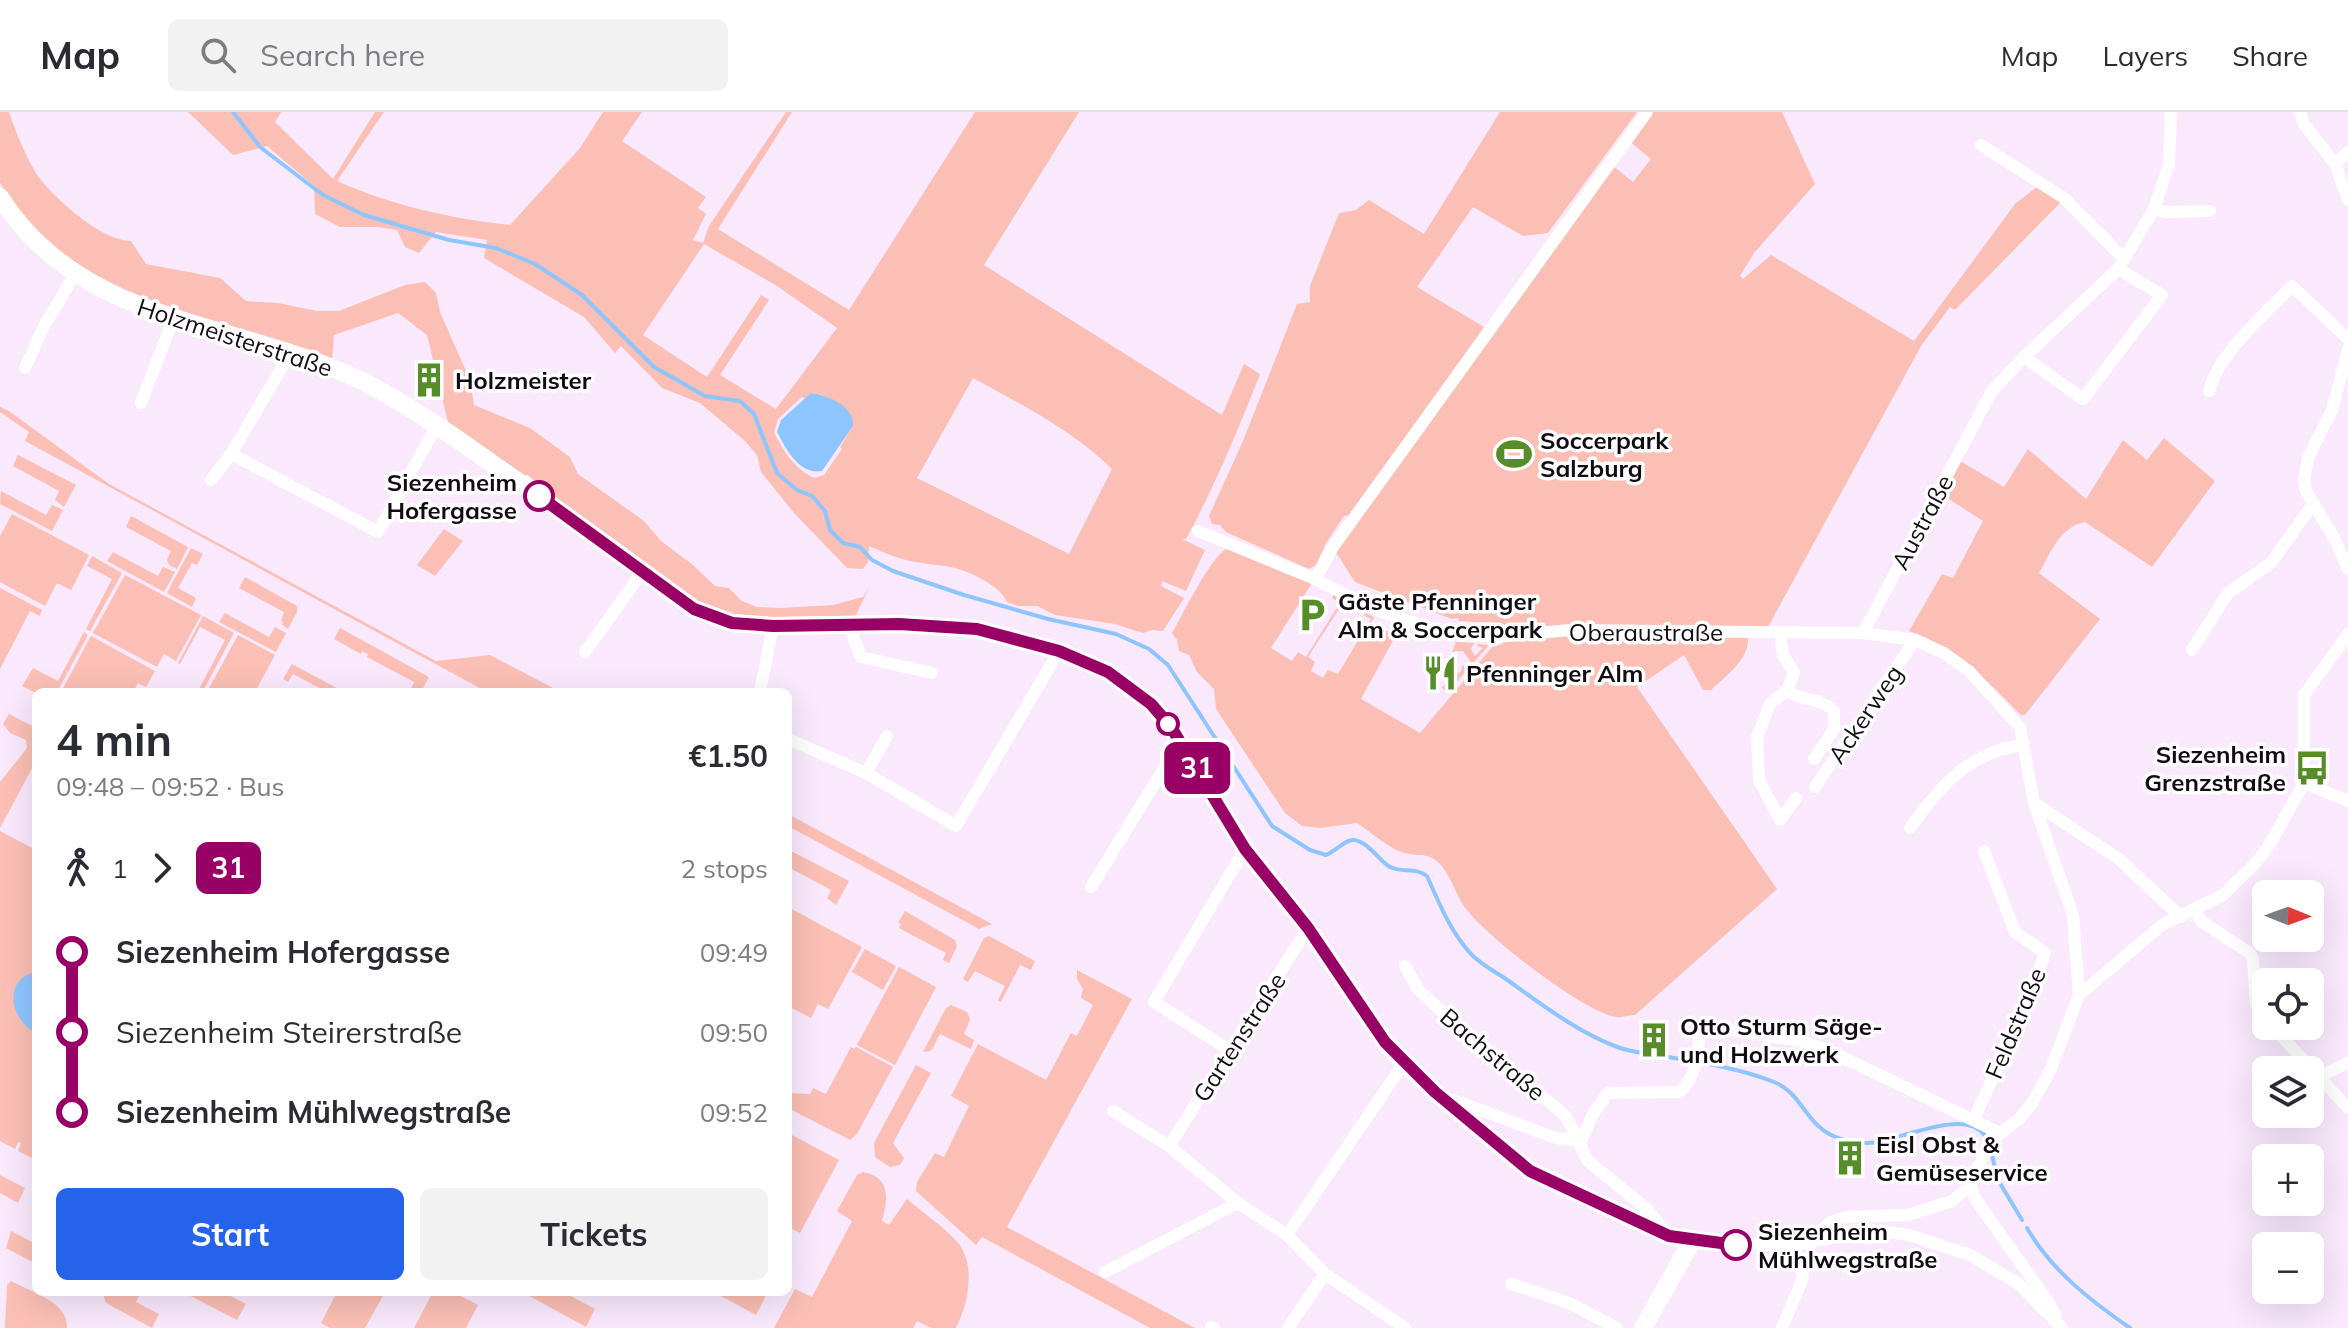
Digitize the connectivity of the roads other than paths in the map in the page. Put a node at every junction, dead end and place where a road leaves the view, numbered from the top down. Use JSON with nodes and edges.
{"nodes":[{"id":1,"x":1647,"y":112,"type":"edge"},
{"id":2,"x":2171,"y":112,"type":"edge"},
{"id":3,"x":2300,"y":112,"type":"edge"},
{"id":4,"x":1981,"y":145,"type":"dead end"},
{"id":5,"x":2348,"y":152,"type":"edge"},
{"id":6,"x":2335,"y":164,"type":"junction"},
{"id":7,"x":0,"y":197,"type":"edge"},
{"id":8,"x":2348,"y":200,"type":"edge"},
{"id":9,"x":2154,"y":209,"type":"junction"},
{"id":10,"x":2210,"y":211,"type":"dead end"},
{"id":11,"x":2121,"y":264,"type":"junction"},
{"id":12,"x":75,"y":274,"type":"junction"},
{"id":13,"x":174,"y":317,"type":"junction"},
{"id":14,"x":2348,"y":339,"type":"edge"},
{"id":15,"x":2348,"y":349,"type":"edge"},
{"id":16,"x":291,"y":352,"type":"junction"},
{"id":17,"x":2024,"y":357,"type":"junction"},
{"id":18,"x":25,"y":368,"type":"dead end"},
{"id":19,"x":2209,"y":391,"type":"dead end"},
{"id":20,"x":141,"y":403,"type":"dead end"},
{"id":21,"x":437,"y":425,"type":"junction"},
{"id":22,"x":231,"y":454,"type":"junction"},
{"id":23,"x":211,"y":480,"type":"dead end"},
{"id":24,"x":2313,"y":504,"type":"junction"},
{"id":25,"x":1198,"y":531,"type":"dead end"},
{"id":26,"x":2348,"y":569,"type":"edge"},
{"id":27,"x":643,"y":571,"type":"junction"},
{"id":28,"x":1315,"y":579,"type":"junction"},
{"id":29,"x":848,"y":623,"type":"junction"},
{"id":30,"x":773,"y":626,"type":"junction"},
{"id":31,"x":1780,"y":633,"type":"junction"},
{"id":32,"x":1863,"y":633,"type":"junction"},
{"id":33,"x":2348,"y":634,"type":"edge"},
{"id":34,"x":1915,"y":640,"type":"junction"},
{"id":35,"x":2192,"y":650,"type":"dead end"},
{"id":36,"x":1059,"y":651,"type":"junction"},
{"id":37,"x":585,"y":652,"type":"dead end"},
{"id":38,"x":932,"y":673,"type":"dead end"},
{"id":39,"x":761,"y":688,"type":"edge"},
{"id":40,"x":1787,"y":690,"type":"junction"},
{"id":41,"x":887,"y":736,"type":"dead end"},
{"id":42,"x":792,"y":741,"type":"edge"},
{"id":43,"x":1181,"y":741,"type":"junction"},
{"id":44,"x":2024,"y":745,"type":"junction"},
{"id":45,"x":1814,"y":759,"type":"dead end"},
{"id":46,"x":866,"y":773,"type":"junction"},
{"id":47,"x":2304,"y":783,"type":"junction"},
{"id":48,"x":1815,"y":787,"type":"dead end"},
{"id":49,"x":1796,"y":798,"type":"dead end"},
{"id":50,"x":2348,"y":801,"type":"edge"},
{"id":51,"x":2034,"y":803,"type":"junction"},
{"id":52,"x":1910,"y":828,"type":"dead end"},
{"id":53,"x":1245,"y":849,"type":"junction"},
{"id":54,"x":1984,"y":851,"type":"dead end"},
{"id":55,"x":1091,"y":887,"type":"dead end"},
{"id":56,"x":2195,"y":911,"type":"junction"},
{"id":57,"x":2181,"y":917,"type":"junction"},
{"id":58,"x":1308,"y":928,"type":"junction"},
{"id":59,"x":1405,"y":966,"type":"dead end"},
{"id":60,"x":2254,"y":968,"type":"edge"},
{"id":61,"x":2079,"y":995,"type":"junction"},
{"id":62,"x":2285,"y":1040,"type":"edge"},
{"id":63,"x":1231,"y":1051,"type":"junction"},
{"id":64,"x":2301,"y":1056,"type":"edge"},
{"id":65,"x":1404,"y":1063,"type":"junction"},
{"id":66,"x":2348,"y":1063,"type":"edge"},
{"id":67,"x":2324,"y":1074,"type":"edge"},
{"id":68,"x":2324,"y":1081,"type":"edge"},
{"id":69,"x":1435,"y":1092,"type":"junction"},
{"id":70,"x":2348,"y":1108,"type":"edge"},
{"id":71,"x":1113,"y":1111,"type":"dead end"},
{"id":72,"x":1974,"y":1119,"type":"junction"},
{"id":73,"x":1998,"y":1135,"type":"junction"},
{"id":74,"x":1581,"y":1141,"type":"junction"},
{"id":75,"x":1169,"y":1146,"type":"junction"},
{"id":76,"x":1970,"y":1186,"type":"junction"},
{"id":77,"x":1238,"y":1203,"type":"junction"},
{"id":78,"x":1287,"y":1235,"type":"junction"},
{"id":79,"x":1669,"y":1236,"type":"junction"},
{"id":80,"x":1692,"y":1241,"type":"junction"},
{"id":81,"x":1811,"y":1242,"type":"junction"},
{"id":82,"x":1794,"y":1246,"type":"junction"},
{"id":83,"x":1105,"y":1272,"type":"dead end"},
{"id":84,"x":1325,"y":1274,"type":"junction"},
{"id":85,"x":1511,"y":1284,"type":"dead end"},
{"id":86,"x":1288,"y":1328,"type":"edge"},
{"id":87,"x":1405,"y":1328,"type":"edge"},
{"id":88,"x":1617,"y":1328,"type":"edge"},
{"id":89,"x":1643,"y":1328,"type":"edge"},
{"id":90,"x":1782,"y":1328,"type":"edge"},
{"id":91,"x":2062,"y":1328,"type":"edge"}],
"edges":[{"from":1,"to":28,"type":"street"},
{"from":2,"to":9,"type":"street","name":"Austraße"},
{"from":3,"to":6,"type":"street"},
{"from":4,"to":11,"type":"street"},
{"from":5,"to":6,"type":"street"},
{"from":6,"to":8,"type":"street"},
{"from":7,"to":12,"type":"street","name":"Holzmeisterstraße"},
{"from":9,"to":10,"type":"street"},
{"from":9,"to":11,"type":"street","name":"Austraße"},
{"from":11,"to":17,"type":"street","name":"Austraße"},
{"from":11,"to":17,"type":"street"},
{"from":12,"to":13,"type":"street","name":"Holzmeisterstraße"},
{"from":12,"to":18,"type":"street"},
{"from":13,"to":16,"type":"street","name":"Holzmeisterstraße"},
{"from":13,"to":20,"type":"street"},
{"from":14,"to":19,"type":"street"},
{"from":15,"to":24,"type":"street"},
{"from":16,"to":21,"type":"street","name":"Holzmeisterstraße"},
{"from":16,"to":22,"type":"street"},
{"from":17,"to":32,"type":"street","name":"Austraße"},
{"from":21,"to":22,"type":"street"},
{"from":21,"to":27,"type":"street","name":"Holzmeisterstraße"},
{"from":22,"to":23,"type":"street"},
{"from":24,"to":26,"type":"street"},
{"from":24,"to":35,"type":"street"},
{"from":25,"to":28,"type":"street","name":"Oberaustraße"},
{"from":27,"to":30,"type":"street","name":"Holzmeisterstraße"},
{"from":27,"to":37,"type":"street"},
{"from":28,"to":31,"type":"street","name":"Oberaustraße"},
{"from":29,"to":30,"type":"street","name":"Holzmeisterstraße"},
{"from":29,"to":36,"type":"street","name":"Holzmeisterstraße"},
{"from":29,"to":38,"type":"street"},
{"from":30,"to":39,"type":"street"},
{"from":31,"to":32,"type":"street","name":"Oberaustraße"},
{"from":31,"to":40,"type":"street"},
{"from":32,"to":34,"type":"street"},
{"from":33,"to":47,"type":"street"},
{"from":34,"to":44,"type":"street"},
{"from":34,"to":48,"type":"street","name":"Ackerweg"},
{"from":36,"to":43,"type":"street","name":"Holzmeisterstraße"},
{"from":36,"to":46,"type":"street"},
{"from":40,"to":45,"type":"street"},
{"from":40,"to":49,"type":"street"},
{"from":41,"to":46,"type":"street"},
{"from":42,"to":46,"type":"street"},
{"from":43,"to":53,"type":"street","name":"Holzmeisterstraße"},
{"from":43,"to":55,"type":"street"},
{"from":44,"to":51,"type":"street"},
{"from":44,"to":52,"type":"street"},
{"from":47,"to":50,"type":"street"},
{"from":47,"to":56,"type":"street"},
{"from":51,"to":57,"type":"street"},
{"from":51,"to":61,"type":"street"},
{"from":53,"to":58,"type":"street","name":"Holzmeisterstraße"},
{"from":53,"to":63,"type":"street"},
{"from":54,"to":72,"type":"street","name":"Feldstraße"},
{"from":56,"to":57,"type":"street"},
{"from":56,"to":60,"type":"street"},
{"from":57,"to":61,"type":"street"},
{"from":58,"to":63,"type":"street","name":"Gartenstraße"},
{"from":58,"to":65,"type":"street","name":"Holzmeisterstraße"},
{"from":59,"to":74,"type":"street","name":"Bachstraße"},
{"from":61,"to":73,"type":"street"},
{"from":62,"to":64,"type":"street"},
{"from":63,"to":75,"type":"street","name":"Gartenstraße"},
{"from":65,"to":69,"type":"street","name":"Holzmeisterstraße"},
{"from":65,"to":78,"type":"street"},
{"from":66,"to":67,"type":"street"},
{"from":68,"to":70,"type":"street"},
{"from":69,"to":74,"type":"street","name":"Bachstraße"},
{"from":69,"to":79,"type":"street","name":"Holzmeisterstraße"},
{"from":71,"to":75,"type":"street"},
{"from":72,"to":73,"type":"street"},
{"from":72,"to":74,"type":"street"},
{"from":73,"to":76,"type":"street"},
{"from":74,"to":79,"type":"street","name":"Bachstraße"},
{"from":75,"to":77,"type":"street"},
{"from":76,"to":81,"type":"street"},
{"from":76,"to":91,"type":"street"},
{"from":77,"to":78,"type":"street"},
{"from":77,"to":83,"type":"street"},
{"from":78,"to":84,"type":"street"},
{"from":79,"to":80,"type":"street","name":"Holzmeisterstraße"},
{"from":80,"to":82,"type":"street"},
{"from":80,"to":89,"type":"street"},
{"from":81,"to":82,"type":"street"},
{"from":81,"to":91,"type":"street"},
{"from":82,"to":90,"type":"street"},
{"from":84,"to":86,"type":"street"},
{"from":84,"to":87,"type":"street"},
{"from":85,"to":88,"type":"street"}]}
